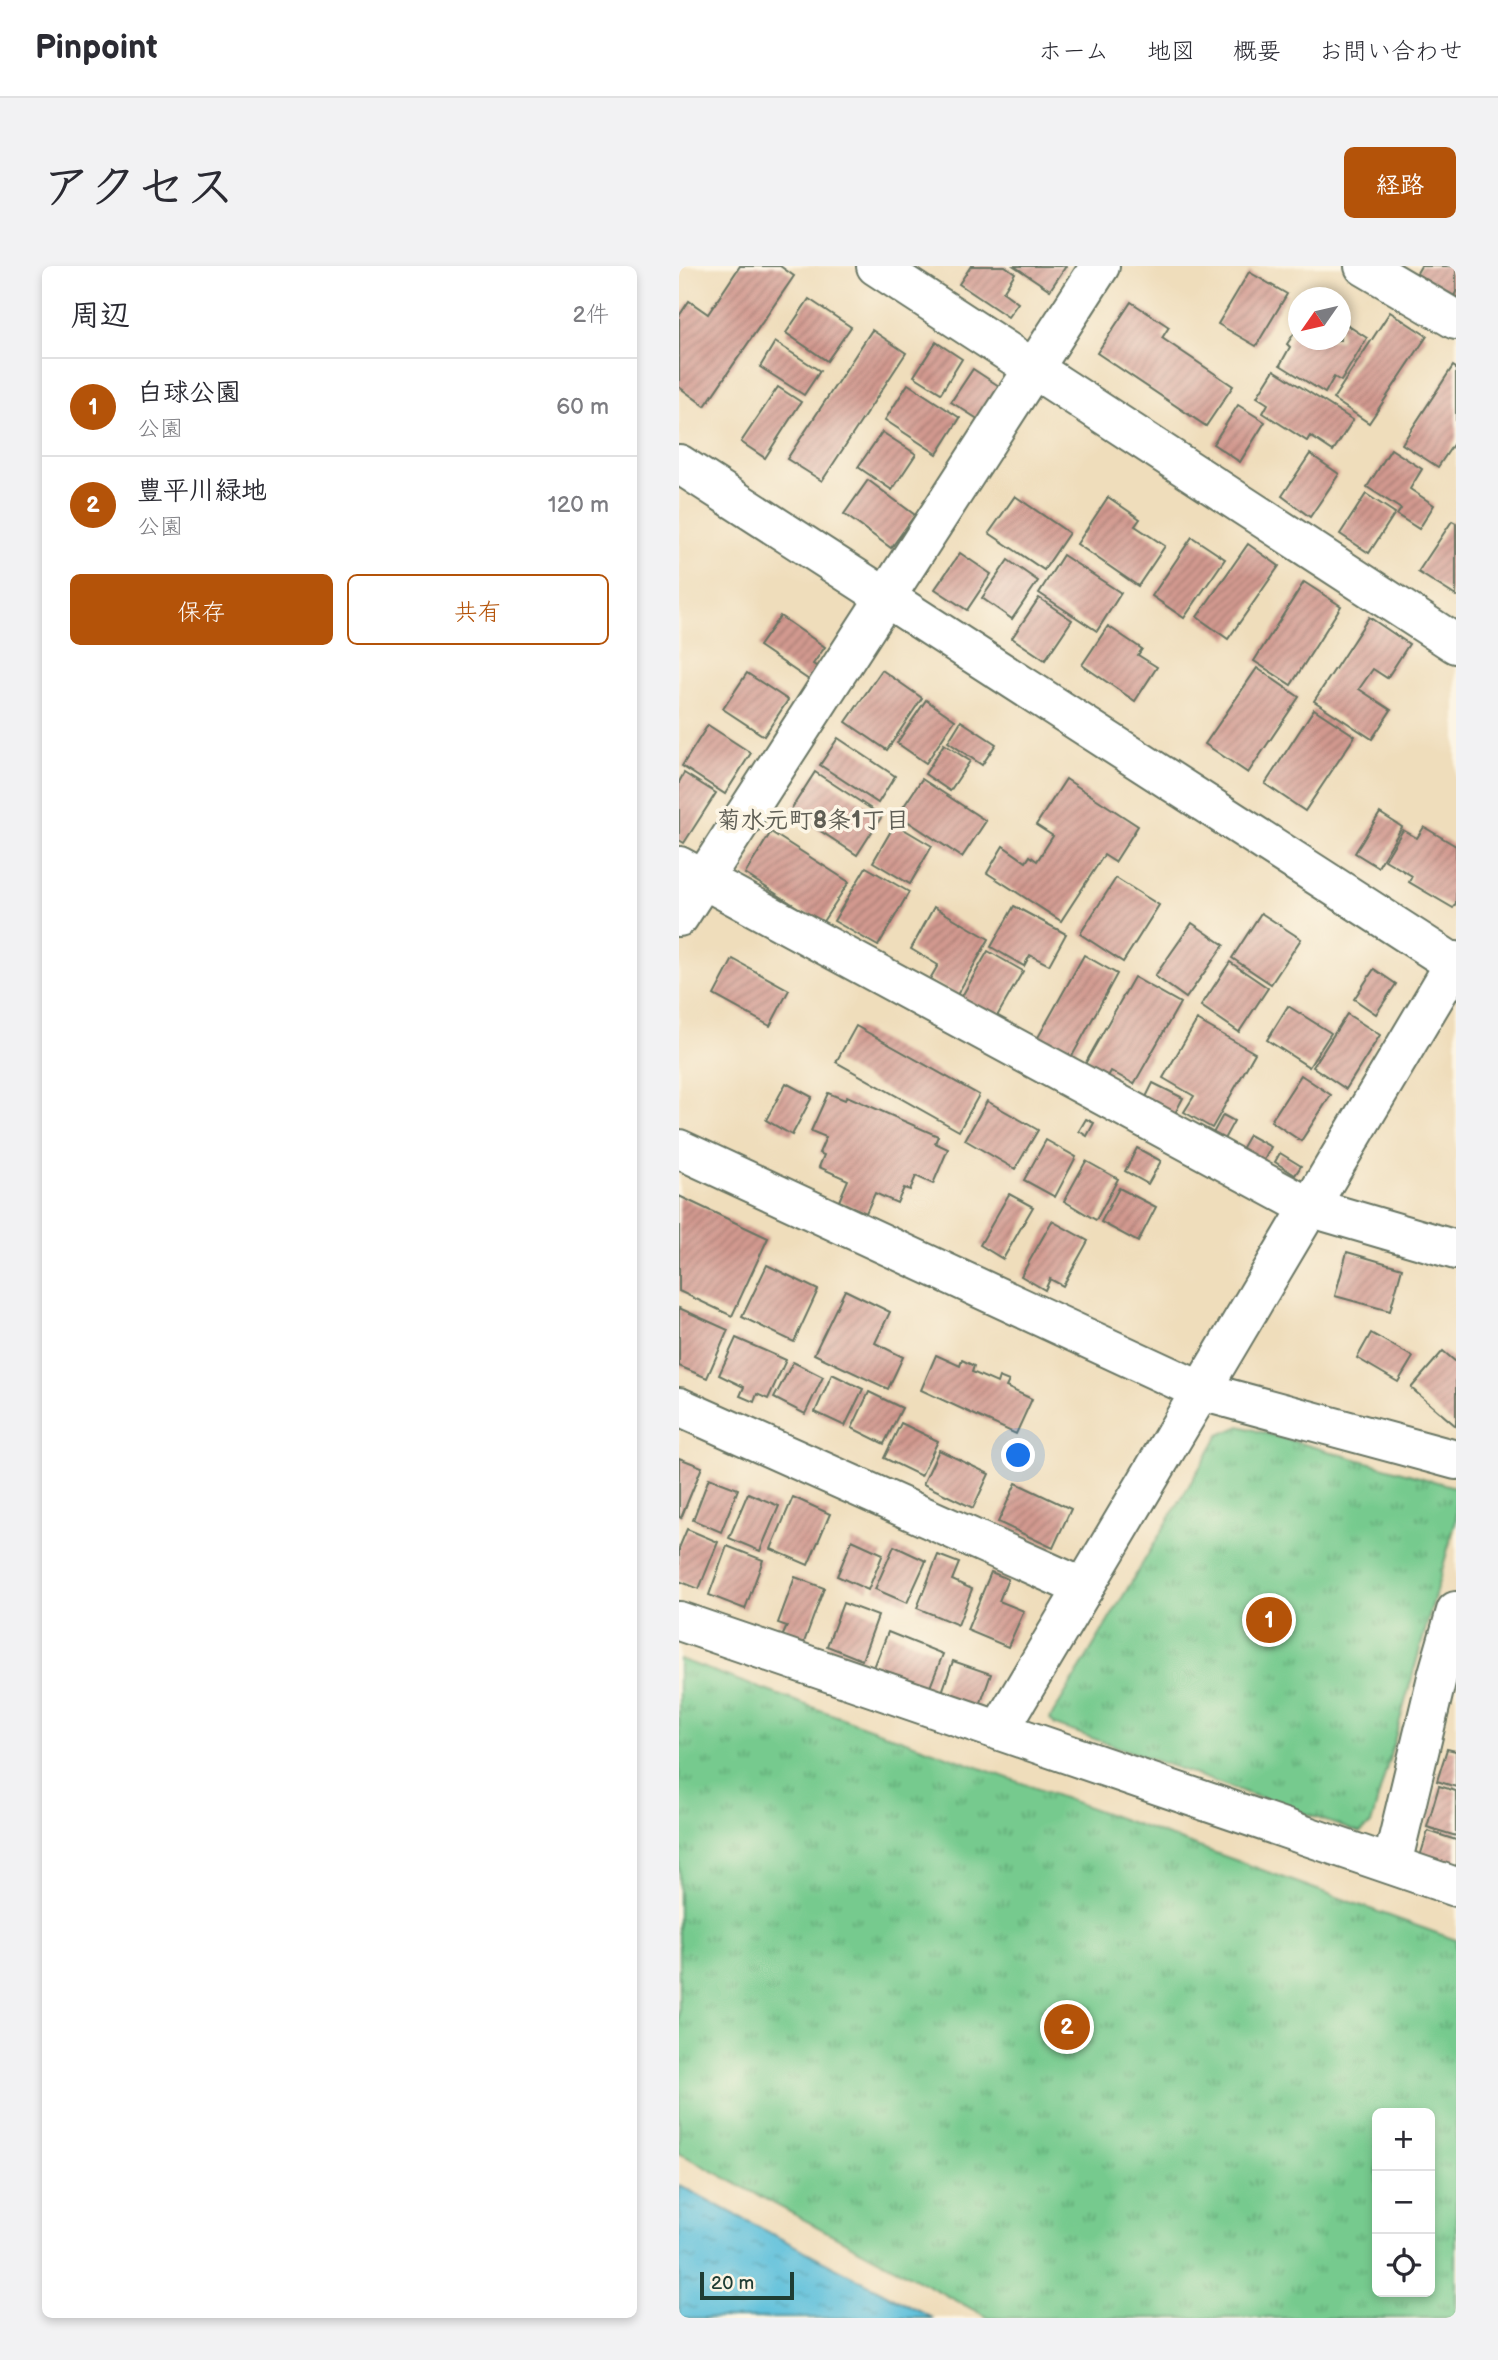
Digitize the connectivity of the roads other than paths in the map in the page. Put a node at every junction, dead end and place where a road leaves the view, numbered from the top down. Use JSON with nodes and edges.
{"nodes":[{"id":1,"x":876,"y":266,"type":"edge"},
{"id":2,"x":1100,"y":266,"type":"edge"},
{"id":3,"x":1364,"y":266,"type":"edge"},
{"id":4,"x":1456,"y":320,"type":"edge"},
{"id":5,"x":1034,"y":369,"type":"junction"},
{"id":6,"x":679,"y":464,"type":"edge"},
{"id":7,"x":886,"y":597,"type":"junction"},
{"id":8,"x":1456,"y":644,"type":"edge"},
{"id":9,"x":691,"y":873,"type":"edge"},
{"id":10,"x":679,"y":917,"type":"edge"},
{"id":11,"x":1455,"y":963,"type":"edge"},
{"id":12,"x":679,"y":1149,"type":"edge"},
{"id":13,"x":1309,"y":1207,"type":"junction"},
{"id":14,"x":1456,"y":1250,"type":"edge"},
{"id":15,"x":1201,"y":1391,"type":"junction"},
{"id":16,"x":679,"y":1407,"type":"edge"},
{"id":17,"x":1456,"y":1460,"type":"edge"},
{"id":18,"x":1084,"y":1588,"type":"junction"},
{"id":19,"x":1456,"y":1611,"type":"edge"},
{"id":20,"x":679,"y":1621,"type":"edge"},
{"id":21,"x":1447,"y":1675,"type":"edge"},
{"id":22,"x":1000,"y":1729,"type":"junction"},
{"id":23,"x":1392,"y":1864,"type":"junction"},
{"id":24,"x":1456,"y":1887,"type":"edge"}],
"edges":[{"from":1,"to":5,"type":"street"},
{"from":2,"to":5,"type":"street"},
{"from":3,"to":4,"type":"street"},
{"from":5,"to":7,"type":"street"},
{"from":5,"to":8,"type":"street"},
{"from":6,"to":7,"type":"street"},
{"from":7,"to":9,"type":"street"},
{"from":7,"to":11,"type":"street"},
{"from":9,"to":10,"type":"street"},
{"from":9,"to":13,"type":"street"},
{"from":11,"to":13,"type":"street"},
{"from":12,"to":15,"type":"street"},
{"from":13,"to":14,"type":"street"},
{"from":13,"to":15,"type":"street"},
{"from":15,"to":17,"type":"street"},
{"from":15,"to":18,"type":"street"},
{"from":16,"to":18,"type":"street"},
{"from":18,"to":22,"type":"street"},
{"from":19,"to":21,"type":"street"},
{"from":20,"to":22,"type":"street"},
{"from":21,"to":23,"type":"street"},
{"from":22,"to":23,"type":"street"},
{"from":23,"to":24,"type":"street"}]}
